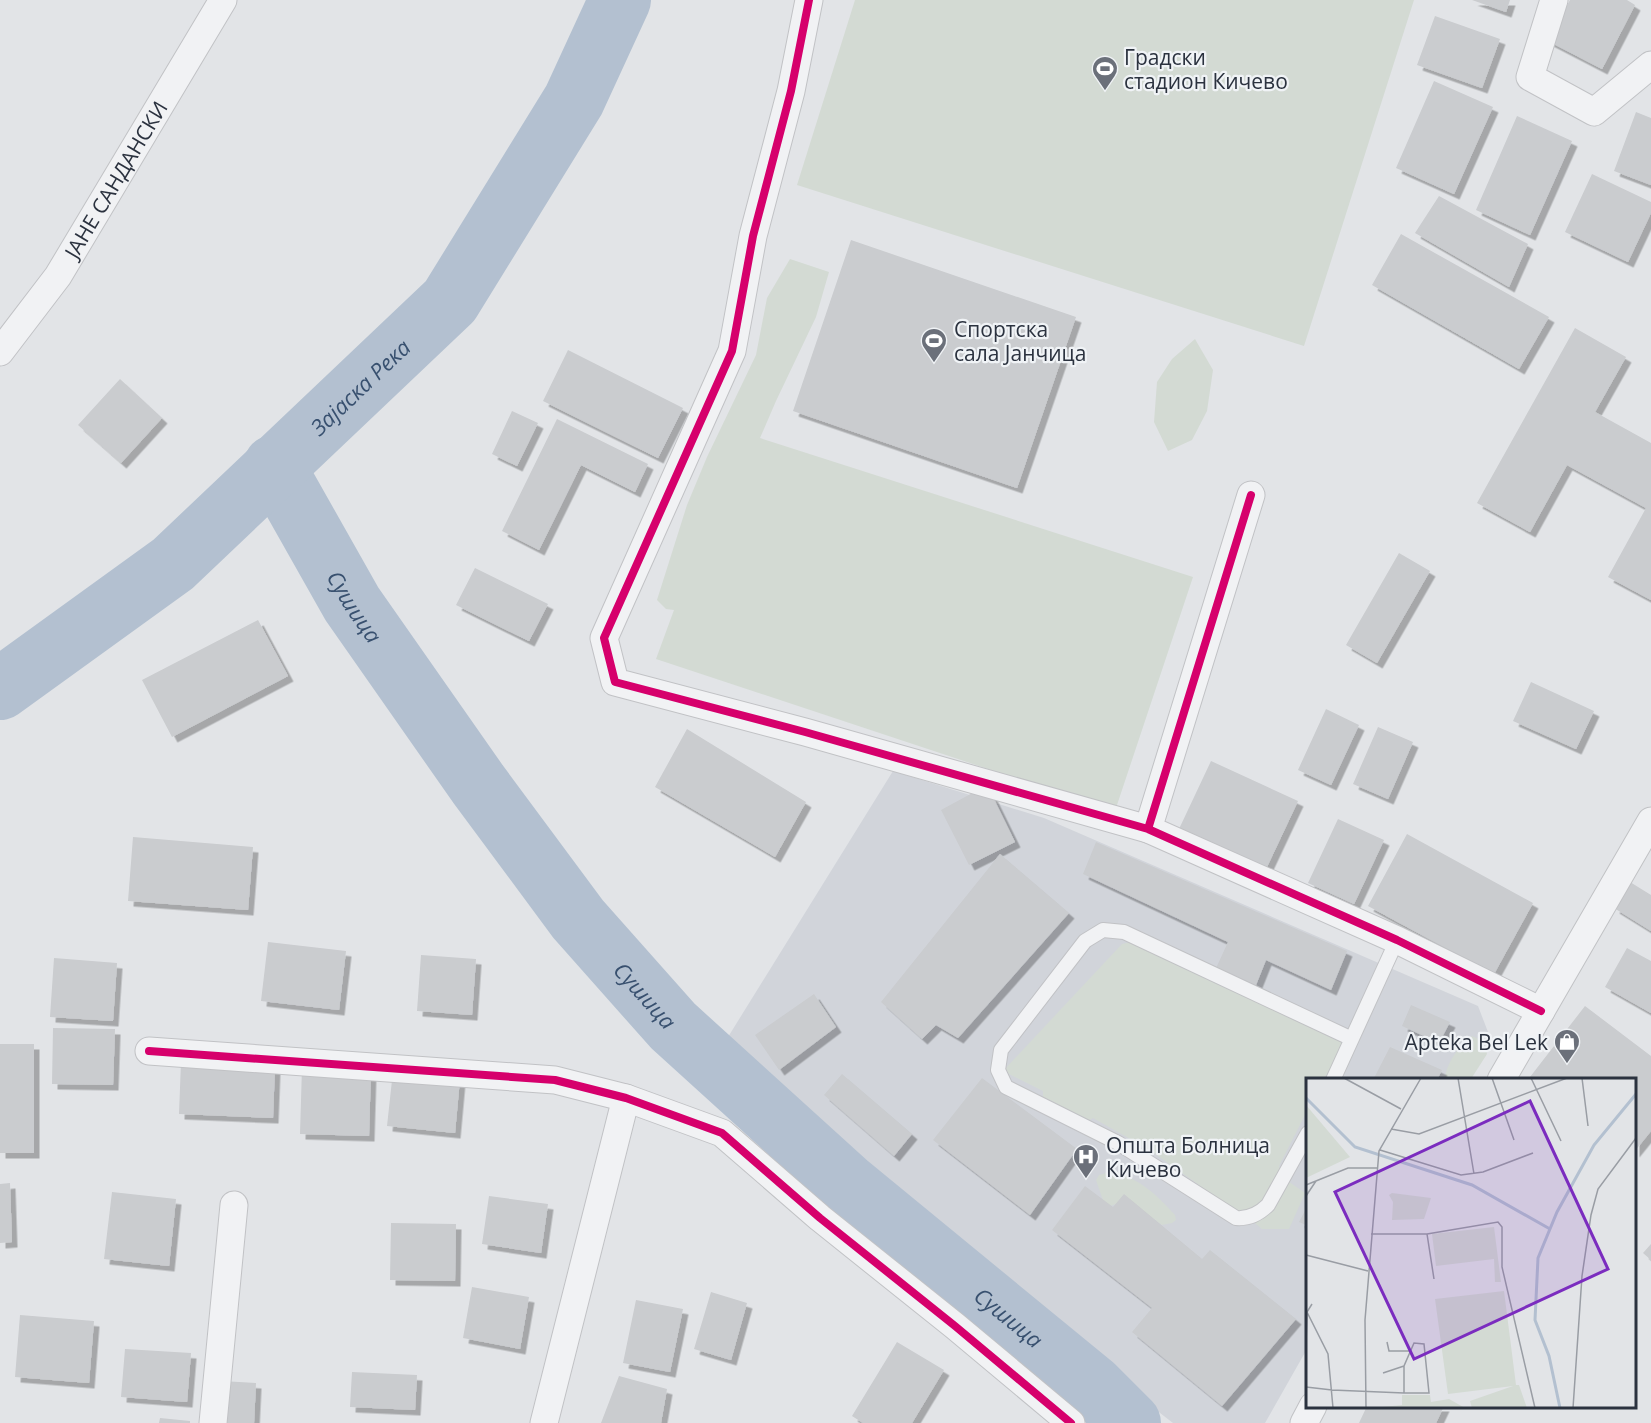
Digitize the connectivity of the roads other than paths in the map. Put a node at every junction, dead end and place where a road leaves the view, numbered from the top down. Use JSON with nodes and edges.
{"nodes":[{"id":1,"x":223,"y":0,"type":"edge"},
{"id":2,"x":809,"y":0,"type":"edge"},
{"id":3,"x":1554,"y":0,"type":"edge"},
{"id":4,"x":1649,"y":70,"type":"edge"},
{"id":5,"x":0,"y":352,"type":"edge"},
{"id":6,"x":1251,"y":495,"type":"dead end"},
{"id":7,"x":1651,"y":821,"type":"edge"},
{"id":8,"x":1148,"y":829,"type":"junction"},
{"id":9,"x":1397,"y":940,"type":"junction"},
{"id":10,"x":1540,"y":1011,"type":"junction"},
{"id":11,"x":1350,"y":1038,"type":"junction"},
{"id":12,"x":149,"y":1051,"type":"dead end"},
{"id":13,"x":1334,"y":1078,"type":"edge"},
{"id":14,"x":1502,"y":1078,"type":"edge"},
{"id":15,"x":626,"y":1098,"type":"junction"},
{"id":16,"x":1306,"y":1137,"type":"edge"},
{"id":17,"x":234,"y":1205,"type":"dead end"},
{"id":18,"x":1312,"y":1408,"type":"edge"},
{"id":19,"x":213,"y":1423,"type":"edge"},
{"id":20,"x":544,"y":1423,"type":"edge"},
{"id":21,"x":1071,"y":1423,"type":"edge"},
{"id":22,"x":1304,"y":1423,"type":"edge"}],
"edges":[{"from":1,"to":5,"type":"street","name":"ЈАНЕ САНДАНСКИ"},
{"from":2,"to":8,"type":"street"},
{"from":3,"to":4,"type":"street"},
{"from":6,"to":8,"type":"street"},
{"from":7,"to":10,"type":"street"},
{"from":8,"to":9,"type":"street"},
{"from":9,"to":10,"type":"street"},
{"from":9,"to":11,"type":"lane"},
{"from":10,"to":14,"type":"street"},
{"from":11,"to":13,"type":"lane"},
{"from":11,"to":16,"type":"lane"},
{"from":12,"to":15,"type":"street"},
{"from":15,"to":20,"type":"street"},
{"from":15,"to":21,"type":"street"},
{"from":17,"to":19,"type":"street"},
{"from":18,"to":22,"type":"street"}]}
